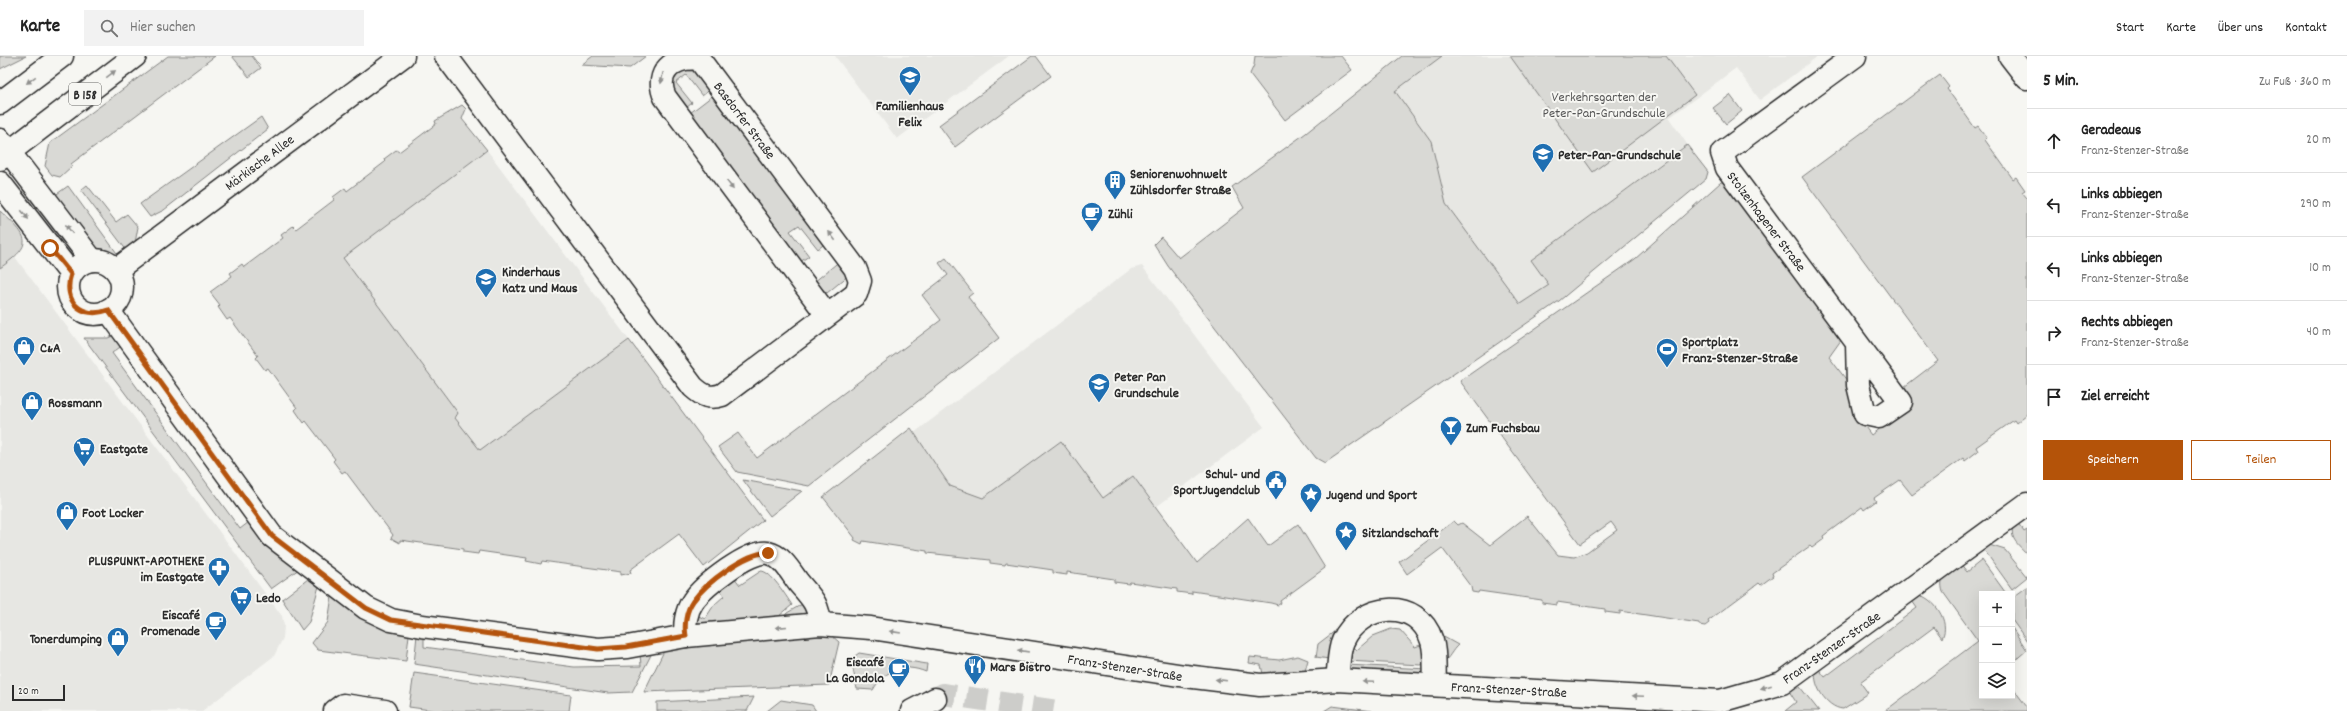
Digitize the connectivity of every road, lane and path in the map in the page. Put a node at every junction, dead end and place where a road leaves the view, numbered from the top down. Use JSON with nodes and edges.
{"nodes":[{"id":1,"x":62,"y":56,"type":"edge"},
{"id":2,"x":135,"y":56,"type":"edge"},
{"id":3,"x":403,"y":56,"type":"edge"},
{"id":4,"x":446,"y":56,"type":"edge"},
{"id":5,"x":1855,"y":56,"type":"edge"},
{"id":6,"x":2010,"y":56,"type":"edge"},
{"id":7,"x":2027,"y":78,"type":"edge"},
{"id":8,"x":0,"y":103,"type":"edge"},
{"id":9,"x":3,"y":150,"type":"edge"},
{"id":10,"x":0,"y":183,"type":"edge"},
{"id":11,"x":92,"y":260,"type":"junction"},
{"id":12,"x":116,"y":270,"type":"junction"},
{"id":13,"x":71,"y":274,"type":"junction"},
{"id":14,"x":108,"y":310,"type":"junction"},
{"id":15,"x":828,"y":315,"type":"junction"},
{"id":16,"x":1857,"y":343,"type":"dead end"},
{"id":17,"x":2027,"y":504,"type":"edge"},
{"id":18,"x":820,"y":624,"type":"junction"},
{"id":19,"x":686,"y":636,"type":"junction"},
{"id":20,"x":1337,"y":680,"type":"junction"},
{"id":21,"x":1435,"y":684,"type":"junction"},
{"id":22,"x":935,"y":699,"type":"tunnel mouth"},
{"id":23,"x":335,"y":711,"type":"edge"},
{"id":24,"x":385,"y":711,"type":"edge"},
{"id":25,"x":912,"y":711,"type":"edge"}],
"edges":[{"from":1,"to":8,"type":"street","one_way":true},
{"from":9,"to":2,"type":"street","number":"B 158","one_way":true},
{"from":3,"to":12,"type":"street","name":"Märkische Allee"},
{"from":4,"to":15,"type":"street","name":"Basdorfer Straße"},
{"from":5,"to":16,"type":"street","name":"Stolzenhagener Straße"},
{"from":6,"to":7,"type":"street"},
{"from":11,"to":9,"type":"street","one_way":true},
{"from":10,"to":13,"type":"street","one_way":true},
{"from":11,"to":12,"type":"street"},
{"from":11,"to":13,"type":"street"},
{"from":12,"to":14,"type":"street"},
{"from":13,"to":14,"type":"street"},
{"from":14,"to":19,"type":"street","name":"Franz-Stenzer-Straße"},
{"from":15,"to":15,"type":"street","name":"Basdorfer Straße","one_way":true},
{"from":17,"to":21,"type":"street","name":"Franz-Stenzer-Straße","one_way":true},
{"from":18,"to":19,"type":"street","name":"Franz-Stenzer-Straße","one_way":true},
{"from":18,"to":19,"type":"street"},
{"from":20,"to":18,"type":"street","name":"Franz-Stenzer-Straße","one_way":true},
{"from":21,"to":20,"type":"street","name":"Franz-Stenzer-Straße","one_way":true},
{"from":20,"to":21,"type":"street","name":"Franz-Stenzer-Straße"},
{"from":22,"to":25,"type":"street"},
{"from":23,"to":24,"type":"street"}]}
